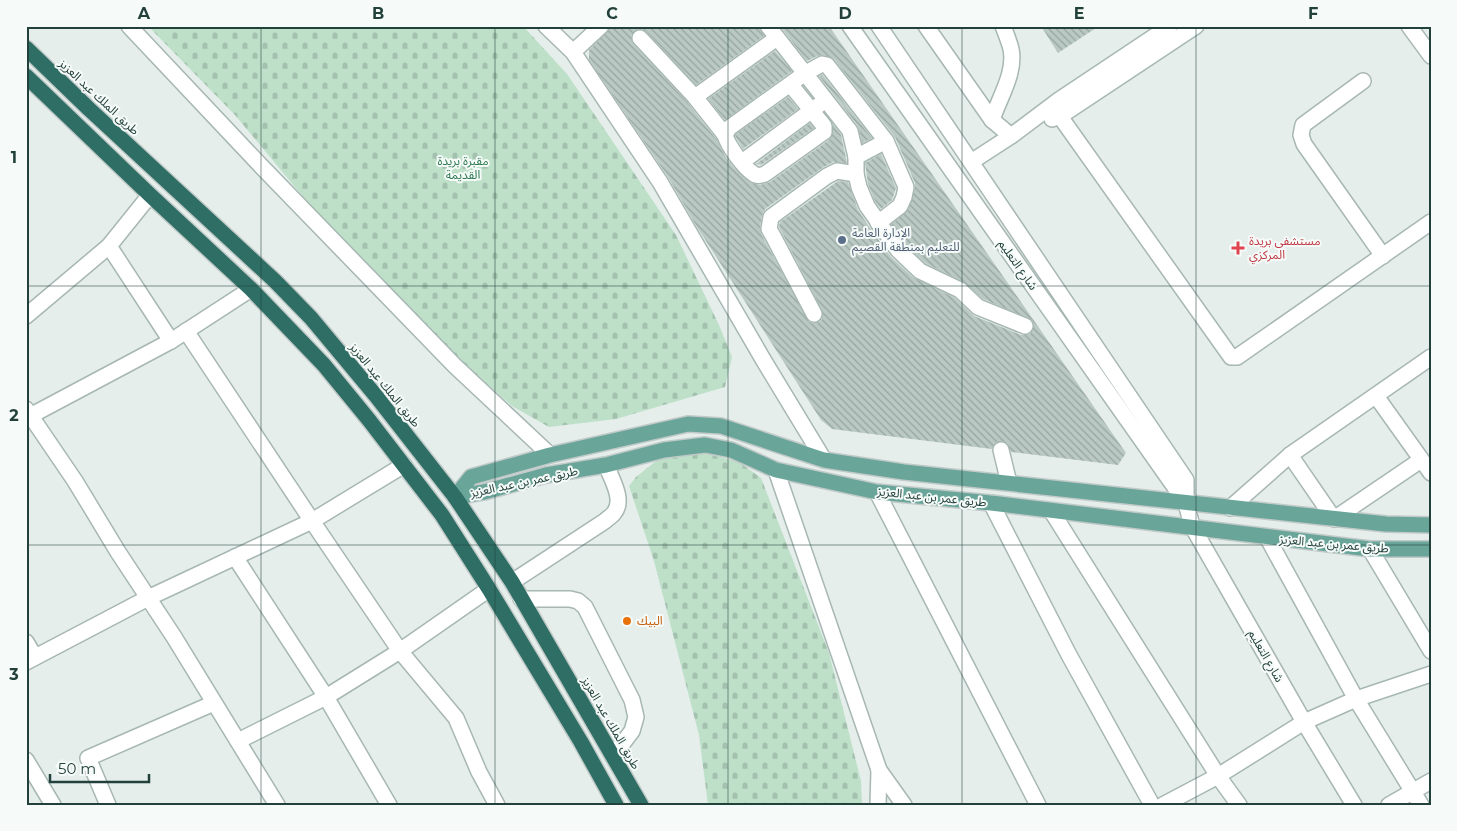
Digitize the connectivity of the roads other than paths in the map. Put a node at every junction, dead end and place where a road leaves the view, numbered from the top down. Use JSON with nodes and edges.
{"nodes":[{"id":1,"x":129,"y":26,"type":"edge"},
{"id":2,"x":546,"y":26,"type":"edge"},
{"id":3,"x":602,"y":26,"type":"edge"},
{"id":4,"x":850,"y":26,"type":"edge"},
{"id":5,"x":879,"y":26,"type":"edge"},
{"id":6,"x":926,"y":26,"type":"edge"},
{"id":7,"x":1003,"y":26,"type":"edge"},
{"id":8,"x":1170,"y":26,"type":"edge"},
{"id":9,"x":1409,"y":26,"type":"edge"},
{"id":10,"x":1194,"y":27,"type":"edge"},
{"id":11,"x":772,"y":32,"type":"edge"},
{"id":12,"x":640,"y":38,"type":"dead end"},
{"id":13,"x":26,"y":48,"type":"edge"},
{"id":14,"x":573,"y":52,"type":"junction"},
{"id":15,"x":1431,"y":56,"type":"edge"},
{"id":16,"x":1118,"y":70,"type":"junction"},
{"id":17,"x":804,"y":74,"type":"junction"},
{"id":18,"x":26,"y":76,"type":"edge"},
{"id":19,"x":1363,"y":81,"type":"dead end"},
{"id":20,"x":790,"y":84,"type":"junction"},
{"id":21,"x":695,"y":97,"type":"junction"},
{"id":22,"x":825,"y":101,"type":"junction"},
{"id":23,"x":1062,"y":109,"type":"junction"},
{"id":24,"x":812,"y":110,"type":"junction"},
{"id":25,"x":992,"y":120,"type":"junction"},
{"id":26,"x":725,"y":135,"type":"junction"},
{"id":27,"x":1011,"y":136,"type":"junction"},
{"id":28,"x":886,"y":142,"type":"junction"},
{"id":29,"x":856,"y":158,"type":"junction"},
{"id":30,"x":742,"y":162,"type":"junction"},
{"id":31,"x":971,"y":162,"type":"junction"},
{"id":32,"x":856,"y":174,"type":"junction"},
{"id":33,"x":150,"y":195,"type":"junction"},
{"id":34,"x":1431,"y":222,"type":"edge"},
{"id":35,"x":878,"y":223,"type":"junction"},
{"id":36,"x":109,"y":246,"type":"junction"},
{"id":37,"x":1382,"y":256,"type":"junction"},
{"id":38,"x":251,"y":289,"type":"junction"},
{"id":39,"x":814,"y":314,"type":"dead end"},
{"id":40,"x":26,"y":316,"type":"edge"},
{"id":41,"x":1025,"y":326,"type":"dead end"},
{"id":42,"x":186,"y":331,"type":"junction"},
{"id":43,"x":171,"y":341,"type":"junction"},
{"id":44,"x":1431,"y":357,"type":"edge"},
{"id":45,"x":1376,"y":396,"type":"junction"},
{"id":46,"x":28,"y":412,"type":"edge"},
{"id":47,"x":1001,"y":450,"type":"dead end"},
{"id":48,"x":550,"y":455,"type":"junction"},
{"id":49,"x":1290,"y":455,"type":"junction"},
{"id":50,"x":824,"y":460,"type":"junction"},
{"id":51,"x":1421,"y":460,"type":"junction"},
{"id":52,"x":404,"y":465,"type":"junction"},
{"id":53,"x":606,"y":465,"type":"junction"},
{"id":54,"x":776,"y":470,"type":"junction"},
{"id":55,"x":1431,"y":474,"type":"edge"},
{"id":56,"x":1009,"y":483,"type":"junction"},
{"id":57,"x":878,"y":492,"type":"junction"},
{"id":58,"x":455,"y":497,"type":"junction"},
{"id":59,"x":991,"y":503,"type":"junction"},
{"id":60,"x":1186,"y":503,"type":"junction"},
{"id":61,"x":1230,"y":508,"type":"junction"},
{"id":62,"x":1052,"y":512,"type":"junction"},
{"id":63,"x":1334,"y":518,"type":"junction"},
{"id":64,"x":312,"y":521,"type":"junction"},
{"id":65,"x":1192,"y":526,"type":"junction"},
{"id":66,"x":1431,"y":526,"type":"edge"},
{"id":67,"x":1267,"y":537,"type":"junction"},
{"id":68,"x":1370,"y":549,"type":"junction"},
{"id":69,"x":1431,"y":549,"type":"edge"},
{"id":70,"x":235,"y":557,"type":"junction"},
{"id":71,"x":512,"y":582,"type":"junction"},
{"id":72,"x":490,"y":589,"type":"junction"},
{"id":73,"x":148,"y":598,"type":"junction"},
{"id":74,"x":522,"y":598,"type":"junction"},
{"id":75,"x":26,"y":642,"type":"edge"},
{"id":76,"x":400,"y":651,"type":"junction"},
{"id":77,"x":1431,"y":651,"type":"edge"},
{"id":78,"x":31,"y":659,"type":"edge"},
{"id":79,"x":1431,"y":674,"type":"edge"},
{"id":80,"x":326,"y":697,"type":"junction"},
{"id":81,"x":1356,"y":699,"type":"junction"},
{"id":82,"x":214,"y":703,"type":"junction"},
{"id":83,"x":1304,"y":722,"type":"junction"},
{"id":84,"x":238,"y":741,"type":"junction"},
{"id":85,"x":613,"y":756,"type":"junction"},
{"id":86,"x":26,"y":760,"type":"edge"},
{"id":87,"x":879,"y":770,"type":"junction"},
{"id":88,"x":1218,"y":776,"type":"junction"},
{"id":89,"x":1431,"y":781,"type":"edge"},
{"id":90,"x":1418,"y":798,"type":"edge"},
{"id":91,"x":53,"y":805,"type":"edge"},
{"id":92,"x":108,"y":805,"type":"edge"},
{"id":93,"x":277,"y":805,"type":"edge"},
{"id":94,"x":389,"y":805,"type":"edge"},
{"id":95,"x":496,"y":805,"type":"edge"},
{"id":96,"x":616,"y":805,"type":"edge"},
{"id":97,"x":642,"y":805,"type":"edge"},
{"id":98,"x":878,"y":805,"type":"edge"},
{"id":99,"x":904,"y":805,"type":"edge"},
{"id":100,"x":1038,"y":805,"type":"edge"},
{"id":101,"x":1152,"y":805,"type":"edge"},
{"id":102,"x":1163,"y":805,"type":"edge"},
{"id":103,"x":1239,"y":805,"type":"edge"},
{"id":104,"x":1354,"y":805,"type":"edge"},
{"id":105,"x":1389,"y":805,"type":"edge"}],
"edges":[{"from":1,"to":48,"type":"street"},
{"from":2,"to":14,"type":"street"},
{"from":3,"to":14,"type":"street"},
{"from":4,"to":60,"type":"street","name":"شارع التعليم"},
{"from":5,"to":31,"type":"street","name":"شارع التعليم"},
{"from":6,"to":25,"type":"street"},
{"from":7,"to":25,"type":"street"},
{"from":8,"to":16,"type":"street"},
{"from":9,"to":15,"type":"street"},
{"from":10,"to":16,"type":"street"},
{"from":11,"to":17,"type":"street"},
{"from":11,"to":21,"type":"street"},
{"from":12,"to":21,"type":"street"},
{"from":13,"to":58,"type":"highway","name":"طريق الملك عبد العزيز"},
{"from":14,"to":50,"type":"street"},
{"from":16,"to":23,"type":"street"},
{"from":17,"to":20,"type":"street"},
{"from":17,"to":22,"type":"street"},
{"from":17,"to":28,"type":"street"},
{"from":18,"to":33,"type":"highway"},
{"from":19,"to":37,"type":"street"},
{"from":20,"to":24,"type":"street"},
{"from":20,"to":26,"type":"street"},
{"from":21,"to":26,"type":"street"},
{"from":22,"to":24,"type":"street"},
{"from":22,"to":29,"type":"street"},
{"from":23,"to":27,"type":"street"},
{"from":23,"to":37,"type":"street"},
{"from":24,"to":30,"type":"street"},
{"from":24,"to":30,"type":"street"},
{"from":25,"to":27,"type":"street"},
{"from":26,"to":30,"type":"street"},
{"from":27,"to":31,"type":"street"},
{"from":28,"to":29,"type":"street"},
{"from":28,"to":35,"type":"street"},
{"from":29,"to":32,"type":"street"},
{"from":31,"to":60,"type":"street","name":"شارع التعليم"},
{"from":32,"to":35,"type":"street"},
{"from":32,"to":39,"type":"street"},
{"from":33,"to":36,"type":"street"},
{"from":33,"to":38,"type":"highway"},
{"from":34,"to":37,"type":"street"},
{"from":35,"to":41,"type":"street"},
{"from":36,"to":40,"type":"street"},
{"from":36,"to":43,"type":"street"},
{"from":38,"to":42,"type":"street"},
{"from":38,"to":52,"type":"highway"},
{"from":42,"to":43,"type":"street"},
{"from":42,"to":64,"type":"street"},
{"from":43,"to":46,"type":"street"},
{"from":44,"to":45,"type":"street"},
{"from":45,"to":49,"type":"street"},
{"from":45,"to":51,"type":"street"},
{"from":46,"to":73,"type":"street"},
{"from":47,"to":56,"type":"street"},
{"from":48,"to":50,"type":"main road","name":"طريق عمر بن عبد العزيز"},
{"from":48,"to":58,"type":"main road","name":"طريق عمر بن عبد العزيز"},
{"from":49,"to":61,"type":"street"},
{"from":49,"to":63,"type":"street"},
{"from":50,"to":56,"type":"main road","name":"طريق عمر بن عبد العزيز"},
{"from":51,"to":55,"type":"street"},
{"from":51,"to":63,"type":"street"},
{"from":52,"to":64,"type":"street"},
{"from":52,"to":72,"type":"highway"},
{"from":53,"to":54,"type":"main road","name":"طريق عمر بن عبد العزيز"},
{"from":53,"to":58,"type":"main road","name":"طريق عمر بن عبد العزيز"},
{"from":53,"to":71,"type":"street"},
{"from":54,"to":57,"type":"main road","name":"طريق عمر بن عبد العزيز"},
{"from":54,"to":87,"type":"street"},
{"from":56,"to":60,"type":"main road","name":"طريق عمر بن عبد العزيز"},
{"from":57,"to":59,"type":"main road","name":"طريق عمر بن عبد العزيز"},
{"from":57,"to":100,"type":"street"},
{"from":58,"to":71,"type":"highway","name":"طريق الملك عبد العزيز"},
{"from":59,"to":62,"type":"main road","name":"طريق عمر بن عبد العزيز"},
{"from":59,"to":101,"type":"street"},
{"from":60,"to":61,"type":"main road","name":"طريق عمر بن عبد العزيز"},
{"from":60,"to":65,"type":"street","name":"شارع التعليم"},
{"from":61,"to":63,"type":"main road","name":"طريق عمر بن عبد العزيز"},
{"from":62,"to":65,"type":"main road","name":"طريق عمر بن عبد العزيز"},
{"from":62,"to":88,"type":"street"},
{"from":63,"to":66,"type":"main road","name":"طريق عمر بن عبد العزيز"},
{"from":64,"to":70,"type":"street"},
{"from":64,"to":76,"type":"street"},
{"from":65,"to":67,"type":"main road","name":"طريق عمر بن عبد العزيز"},
{"from":65,"to":83,"type":"street","name":"شارع التعليم"},
{"from":67,"to":68,"type":"main road","name":"طريق عمر بن عبد العزيز"},
{"from":67,"to":81,"type":"street"},
{"from":68,"to":69,"type":"main road","name":"طريق عمر بن عبد العزيز"},
{"from":68,"to":77,"type":"street"},
{"from":70,"to":73,"type":"street"},
{"from":70,"to":80,"type":"street"},
{"from":71,"to":74,"type":"highway","name":"طريق الملك عبد العزيز"},
{"from":72,"to":76,"type":"street"},
{"from":72,"to":96,"type":"highway"},
{"from":73,"to":78,"type":"street"},
{"from":73,"to":82,"type":"street"},
{"from":74,"to":85,"type":"highway","name":"طريق الملك عبد العزيز"},
{"from":74,"to":85,"type":"street"},
{"from":75,"to":78,"type":"street"},
{"from":76,"to":80,"type":"street"},
{"from":76,"to":95,"type":"street"},
{"from":79,"to":81,"type":"street"},
{"from":80,"to":84,"type":"street"},
{"from":80,"to":94,"type":"street"},
{"from":81,"to":83,"type":"street"},
{"from":81,"to":90,"type":"street"},
{"from":82,"to":84,"type":"street"},
{"from":82,"to":92,"type":"street"},
{"from":83,"to":88,"type":"street"},
{"from":83,"to":104,"type":"street","name":"شارع التعليم"},
{"from":84,"to":93,"type":"street"},
{"from":85,"to":97,"type":"highway","name":"طريق الملك عبد العزيز"},
{"from":86,"to":91,"type":"street"},
{"from":87,"to":98,"type":"street"},
{"from":87,"to":99,"type":"street"},
{"from":88,"to":102,"type":"street"},
{"from":88,"to":103,"type":"street"},
{"from":89,"to":90,"type":"street"},
{"from":90,"to":105,"type":"street"}]}
